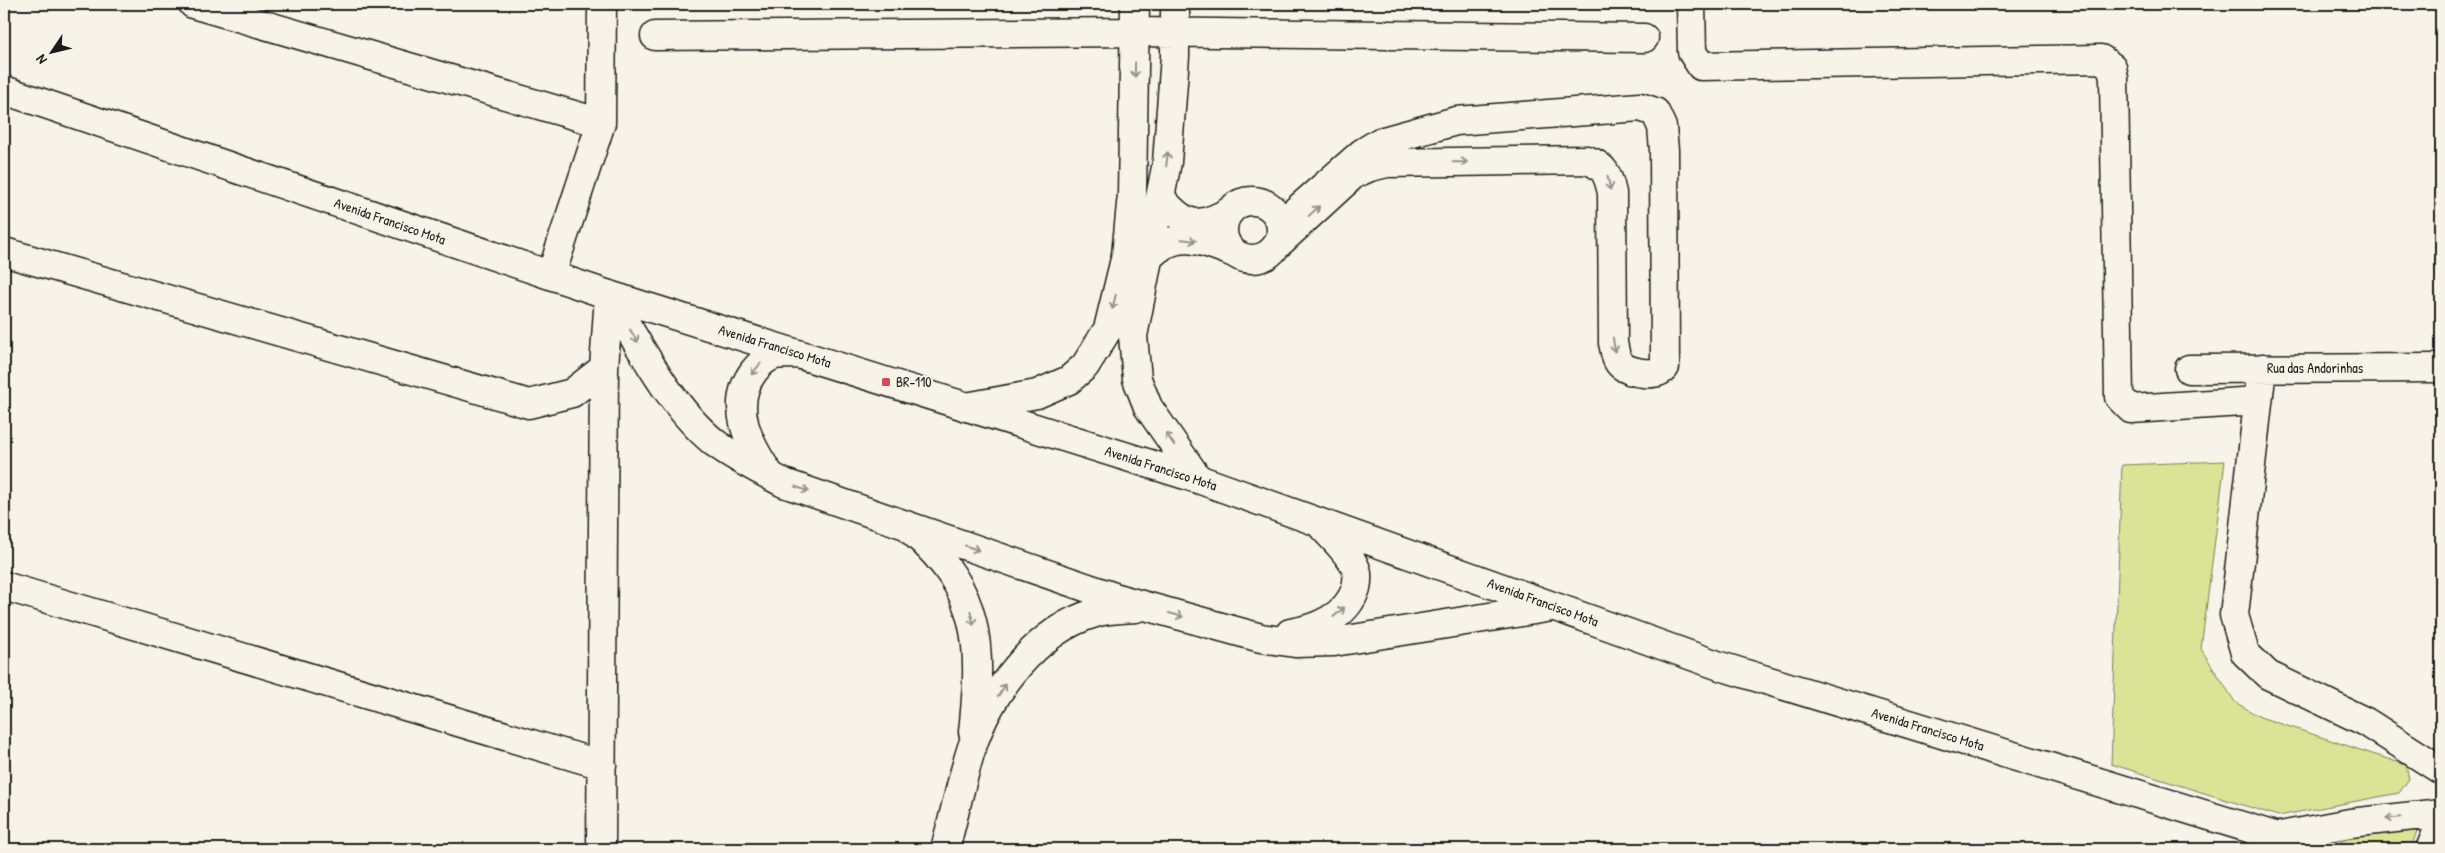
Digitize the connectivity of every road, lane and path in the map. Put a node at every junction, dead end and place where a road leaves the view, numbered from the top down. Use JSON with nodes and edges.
{"nodes":[{"id":1,"x":194,"y":4,"type":"edge"},
{"id":2,"x":602,"y":4,"type":"edge"},
{"id":3,"x":1135,"y":4,"type":"edge"},
{"id":4,"x":1175,"y":4,"type":"edge"},
{"id":5,"x":1692,"y":4,"type":"edge"},
{"id":6,"x":1136,"y":32,"type":"junction"},
{"id":7,"x":1175,"y":34,"type":"junction"},
{"id":8,"x":655,"y":36,"type":"dead end"},
{"id":9,"x":1644,"y":38,"type":"dead end"},
{"id":10,"x":4,"y":90,"type":"edge"},
{"id":11,"x":601,"y":123,"type":"junction"},
{"id":12,"x":1160,"y":196,"type":"junction"},
{"id":13,"x":1230,"y":211,"type":"junction"},
{"id":14,"x":1279,"y":234,"type":"junction"},
{"id":15,"x":4,"y":252,"type":"edge"},
{"id":16,"x":1234,"y":253,"type":"junction"},
{"id":17,"x":1148,"y":258,"type":"junction"},
{"id":18,"x":551,"y":275,"type":"junction"},
{"id":19,"x":609,"y":295,"type":"junction"},
{"id":20,"x":800,"y":354,"type":"junction"},
{"id":21,"x":604,"y":368,"type":"junction"},
{"id":22,"x":2262,"y":368,"type":"junction"},
{"id":23,"x":2441,"y":368,"type":"edge"},
{"id":24,"x":2189,"y":369,"type":"dead end"},
{"id":25,"x":2258,"y":401,"type":"junction"},
{"id":26,"x":966,"y":407,"type":"junction"},
{"id":27,"x":770,"y":475,"type":"junction"},
{"id":28,"x":1198,"y":479,"type":"junction"},
{"id":29,"x":1318,"y":522,"type":"junction"},
{"id":30,"x":904,"y":524,"type":"junction"},
{"id":31,"x":4,"y":586,"type":"edge"},
{"id":32,"x":1147,"y":607,"type":"junction"},
{"id":33,"x":1556,"y":607,"type":"junction"},
{"id":34,"x":1261,"y":638,"type":"junction"},
{"id":35,"x":972,"y":748,"type":"junction"},
{"id":36,"x":602,"y":765,"type":"junction"},
{"id":37,"x":2441,"y":770,"type":"edge"},
{"id":38,"x":2441,"y":813,"type":"edge"},
{"id":39,"x":2441,"y":823,"type":"edge"},
{"id":40,"x":2280,"y":836,"type":"junction"},
{"id":41,"x":601,"y":849,"type":"edge"},
{"id":42,"x":945,"y":849,"type":"edge"},
{"id":43,"x":2317,"y":849,"type":"edge"},
{"id":44,"x":2430,"y":849,"type":"edge"}],
"edges":[{"from":1,"to":11,"type":"main road"},
{"from":2,"to":11,"type":"main road"},
{"from":3,"to":6,"type":"main road"},
{"from":4,"to":7,"type":"main road"},
{"from":5,"to":25,"type":"main road"},
{"from":6,"to":7,"type":"main road"},
{"from":6,"to":8,"type":"main road"},
{"from":6,"to":26,"type":"main road","one_way":true},
{"from":7,"to":9,"type":"main road"},
{"from":12,"to":7,"type":"main road","one_way":true},
{"from":10,"to":18,"type":"main road","name":"Avenida Francisco Mota"},
{"from":11,"to":18,"type":"main road"},
{"from":12,"to":13,"type":"main road"},
{"from":12,"to":17,"type":"main road"},
{"from":13,"to":14,"type":"main road"},
{"from":13,"to":16,"type":"main road"},
{"from":14,"to":14,"type":"main road","one_way":true},
{"from":14,"to":16,"type":"main road"},
{"from":15,"to":21,"type":"main road"},
{"from":17,"to":16,"type":"main road","one_way":true},
{"from":28,"to":17,"type":"main road","one_way":true},
{"from":18,"to":19,"type":"main road","name":"Avenida Francisco Mota"},
{"from":19,"to":20,"type":"main road","name":"Avenida Francisco Mota"},
{"from":19,"to":21,"type":"main road"},
{"from":19,"to":27,"type":"main road","one_way":true},
{"from":20,"to":26,"type":"main road","name":"Avenida Francisco Mota"},
{"from":20,"to":27,"type":"main road","one_way":true},
{"from":21,"to":36,"type":"main road"},
{"from":22,"to":23,"type":"main road","name":"Rua das Andorinhas"},
{"from":22,"to":24,"type":"main road","name":"Rua das Andorinhas"},
{"from":22,"to":25,"type":"main road"},
{"from":25,"to":37,"type":"main road"},
{"from":26,"to":28,"type":"main road","name":"Avenida Francisco Mota"},
{"from":27,"to":30,"type":"main road","one_way":true},
{"from":28,"to":29,"type":"main road","name":"Avenida Francisco Mota"},
{"from":29,"to":33,"type":"main road","name":"Avenida Francisco Mota"},
{"from":34,"to":29,"type":"main road","one_way":true},
{"from":30,"to":32,"type":"main road","one_way":true},
{"from":30,"to":35,"type":"main road","one_way":true},
{"from":31,"to":36,"type":"main road"},
{"from":32,"to":34,"type":"main road","one_way":true},
{"from":35,"to":32,"type":"main road","one_way":true},
{"from":33,"to":34,"type":"main road"},
{"from":33,"to":40,"type":"main road","name":"Avenida Francisco Mota"},
{"from":35,"to":42,"type":"main road"},
{"from":36,"to":41,"type":"main road"},
{"from":38,"to":40,"type":"main road","one_way":true},
{"from":39,"to":44,"type":"main road"},
{"from":40,"to":43,"type":"main road","name":"Avenida Francisco Mota"}]}
